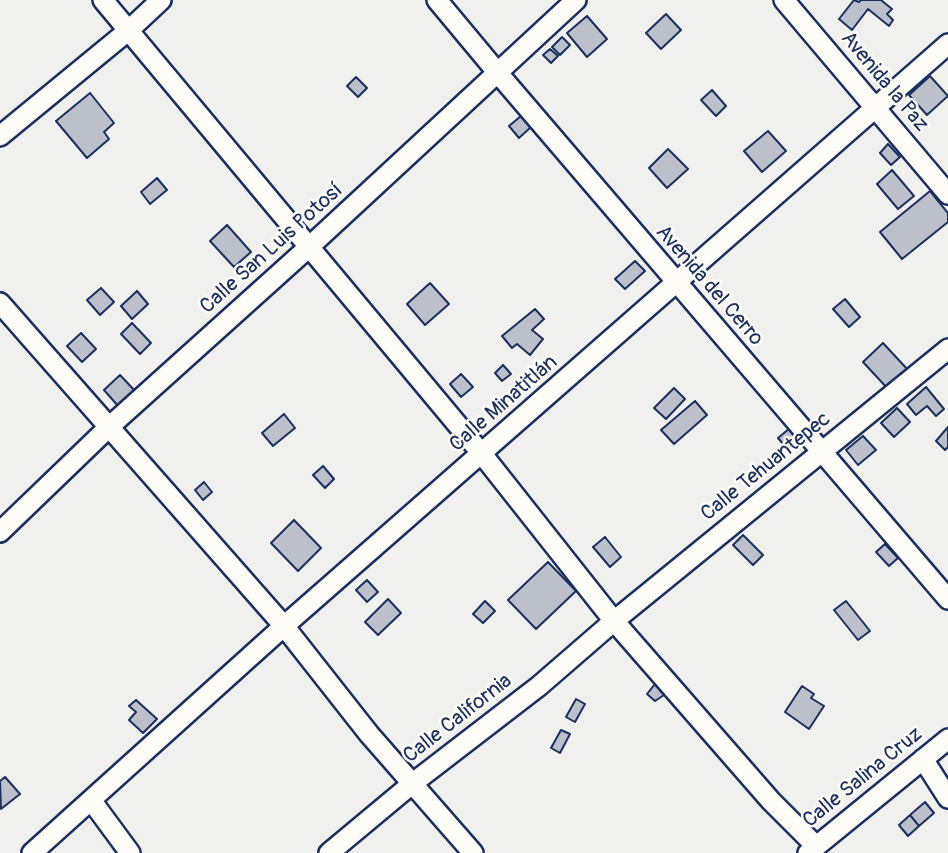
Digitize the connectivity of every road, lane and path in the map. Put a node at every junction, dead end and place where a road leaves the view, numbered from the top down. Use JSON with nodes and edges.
{"nodes":[{"id":1,"x":103,"y":0,"type":"edge"},
{"id":2,"x":161,"y":0,"type":"edge"},
{"id":3,"x":438,"y":0,"type":"edge"},
{"id":4,"x":576,"y":0,"type":"edge"},
{"id":5,"x":784,"y":0,"type":"edge"},
{"id":6,"x":129,"y":30,"type":"junction"},
{"id":7,"x":948,"y":44,"type":"edge"},
{"id":8,"x":497,"y":72,"type":"junction"},
{"id":9,"x":876,"y":106,"type":"junction"},
{"id":10,"x":0,"y":136,"type":"edge"},
{"id":11,"x":948,"y":194,"type":"edge"},
{"id":12,"x":309,"y":247,"type":"junction"},
{"id":13,"x":676,"y":283,"type":"junction"},
{"id":14,"x":0,"y":303,"type":"edge"},
{"id":15,"x":948,"y":349,"type":"edge"},
{"id":16,"x":109,"y":427,"type":"junction"},
{"id":17,"x":821,"y":451,"type":"junction"},
{"id":18,"x":482,"y":454,"type":"junction"},
{"id":19,"x":0,"y":532,"type":"edge"},
{"id":20,"x":948,"y":600,"type":"edge"},
{"id":21,"x":614,"y":621,"type":"junction"},
{"id":22,"x":284,"y":626,"type":"junction"},
{"id":23,"x":948,"y":739,"type":"edge"},
{"id":24,"x":923,"y":760,"type":"junction"},
{"id":25,"x":413,"y":783,"type":"junction"},
{"id":26,"x":948,"y":798,"type":"edge"},
{"id":27,"x":91,"y":800,"type":"junction"},
{"id":28,"x":812,"y":850,"type":"edge"},
{"id":29,"x":33,"y":853,"type":"edge"},
{"id":30,"x":130,"y":853,"type":"edge"},
{"id":31,"x":329,"y":853,"type":"edge"},
{"id":32,"x":473,"y":853,"type":"edge"}],
"edges":[{"from":1,"to":6,"type":"street"},
{"from":2,"to":6,"type":"street"},
{"from":3,"to":8,"type":"street","name":"Avenida del Cerro"},
{"from":4,"to":8,"type":"street","name":"Calle San Luis Potosí"},
{"from":5,"to":9,"type":"street","name":"Avenida la Paz"},
{"from":6,"to":10,"type":"street"},
{"from":6,"to":12,"type":"street"},
{"from":7,"to":9,"type":"street","name":"Calle Minatitlán"},
{"from":8,"to":12,"type":"street","name":"Calle San Luis Potosí"},
{"from":8,"to":13,"type":"street","name":"Avenida del Cerro"},
{"from":9,"to":11,"type":"street","name":"Avenida la Paz"},
{"from":9,"to":13,"type":"street","name":"Calle Minatitlán"},
{"from":12,"to":16,"type":"street","name":"Calle San Luis Potosí"},
{"from":12,"to":18,"type":"street"},
{"from":13,"to":17,"type":"street","name":"Avenida del Cerro"},
{"from":13,"to":18,"type":"street","name":"Calle Minatitlán"},
{"from":14,"to":16,"type":"street"},
{"from":15,"to":17,"type":"street","name":"Calle Tehuantepec"},
{"from":16,"to":19,"type":"street","name":"Calle San Luis Potosí"},
{"from":16,"to":22,"type":"street"},
{"from":17,"to":20,"type":"street","name":"Avenida del Cerro"},
{"from":17,"to":21,"type":"street","name":"Calle Tehuantepec"},
{"from":18,"to":21,"type":"street"},
{"from":18,"to":22,"type":"street","name":"Calle Minatitlán"},
{"from":21,"to":25,"type":"street","name":"Calle California"},
{"from":21,"to":28,"type":"street"},
{"from":22,"to":25,"type":"street"},
{"from":22,"to":27,"type":"street","name":"Calle Minatitlán"},
{"from":23,"to":24,"type":"street","name":"Calle Salina Cruz"},
{"from":24,"to":26,"type":"street"},
{"from":24,"to":28,"type":"street","name":"Calle Salina Cruz"},
{"from":25,"to":31,"type":"street","name":"Calle California"},
{"from":25,"to":32,"type":"street"},
{"from":27,"to":29,"type":"street","name":"Calle Minatitlán"},
{"from":27,"to":30,"type":"street"}]}
